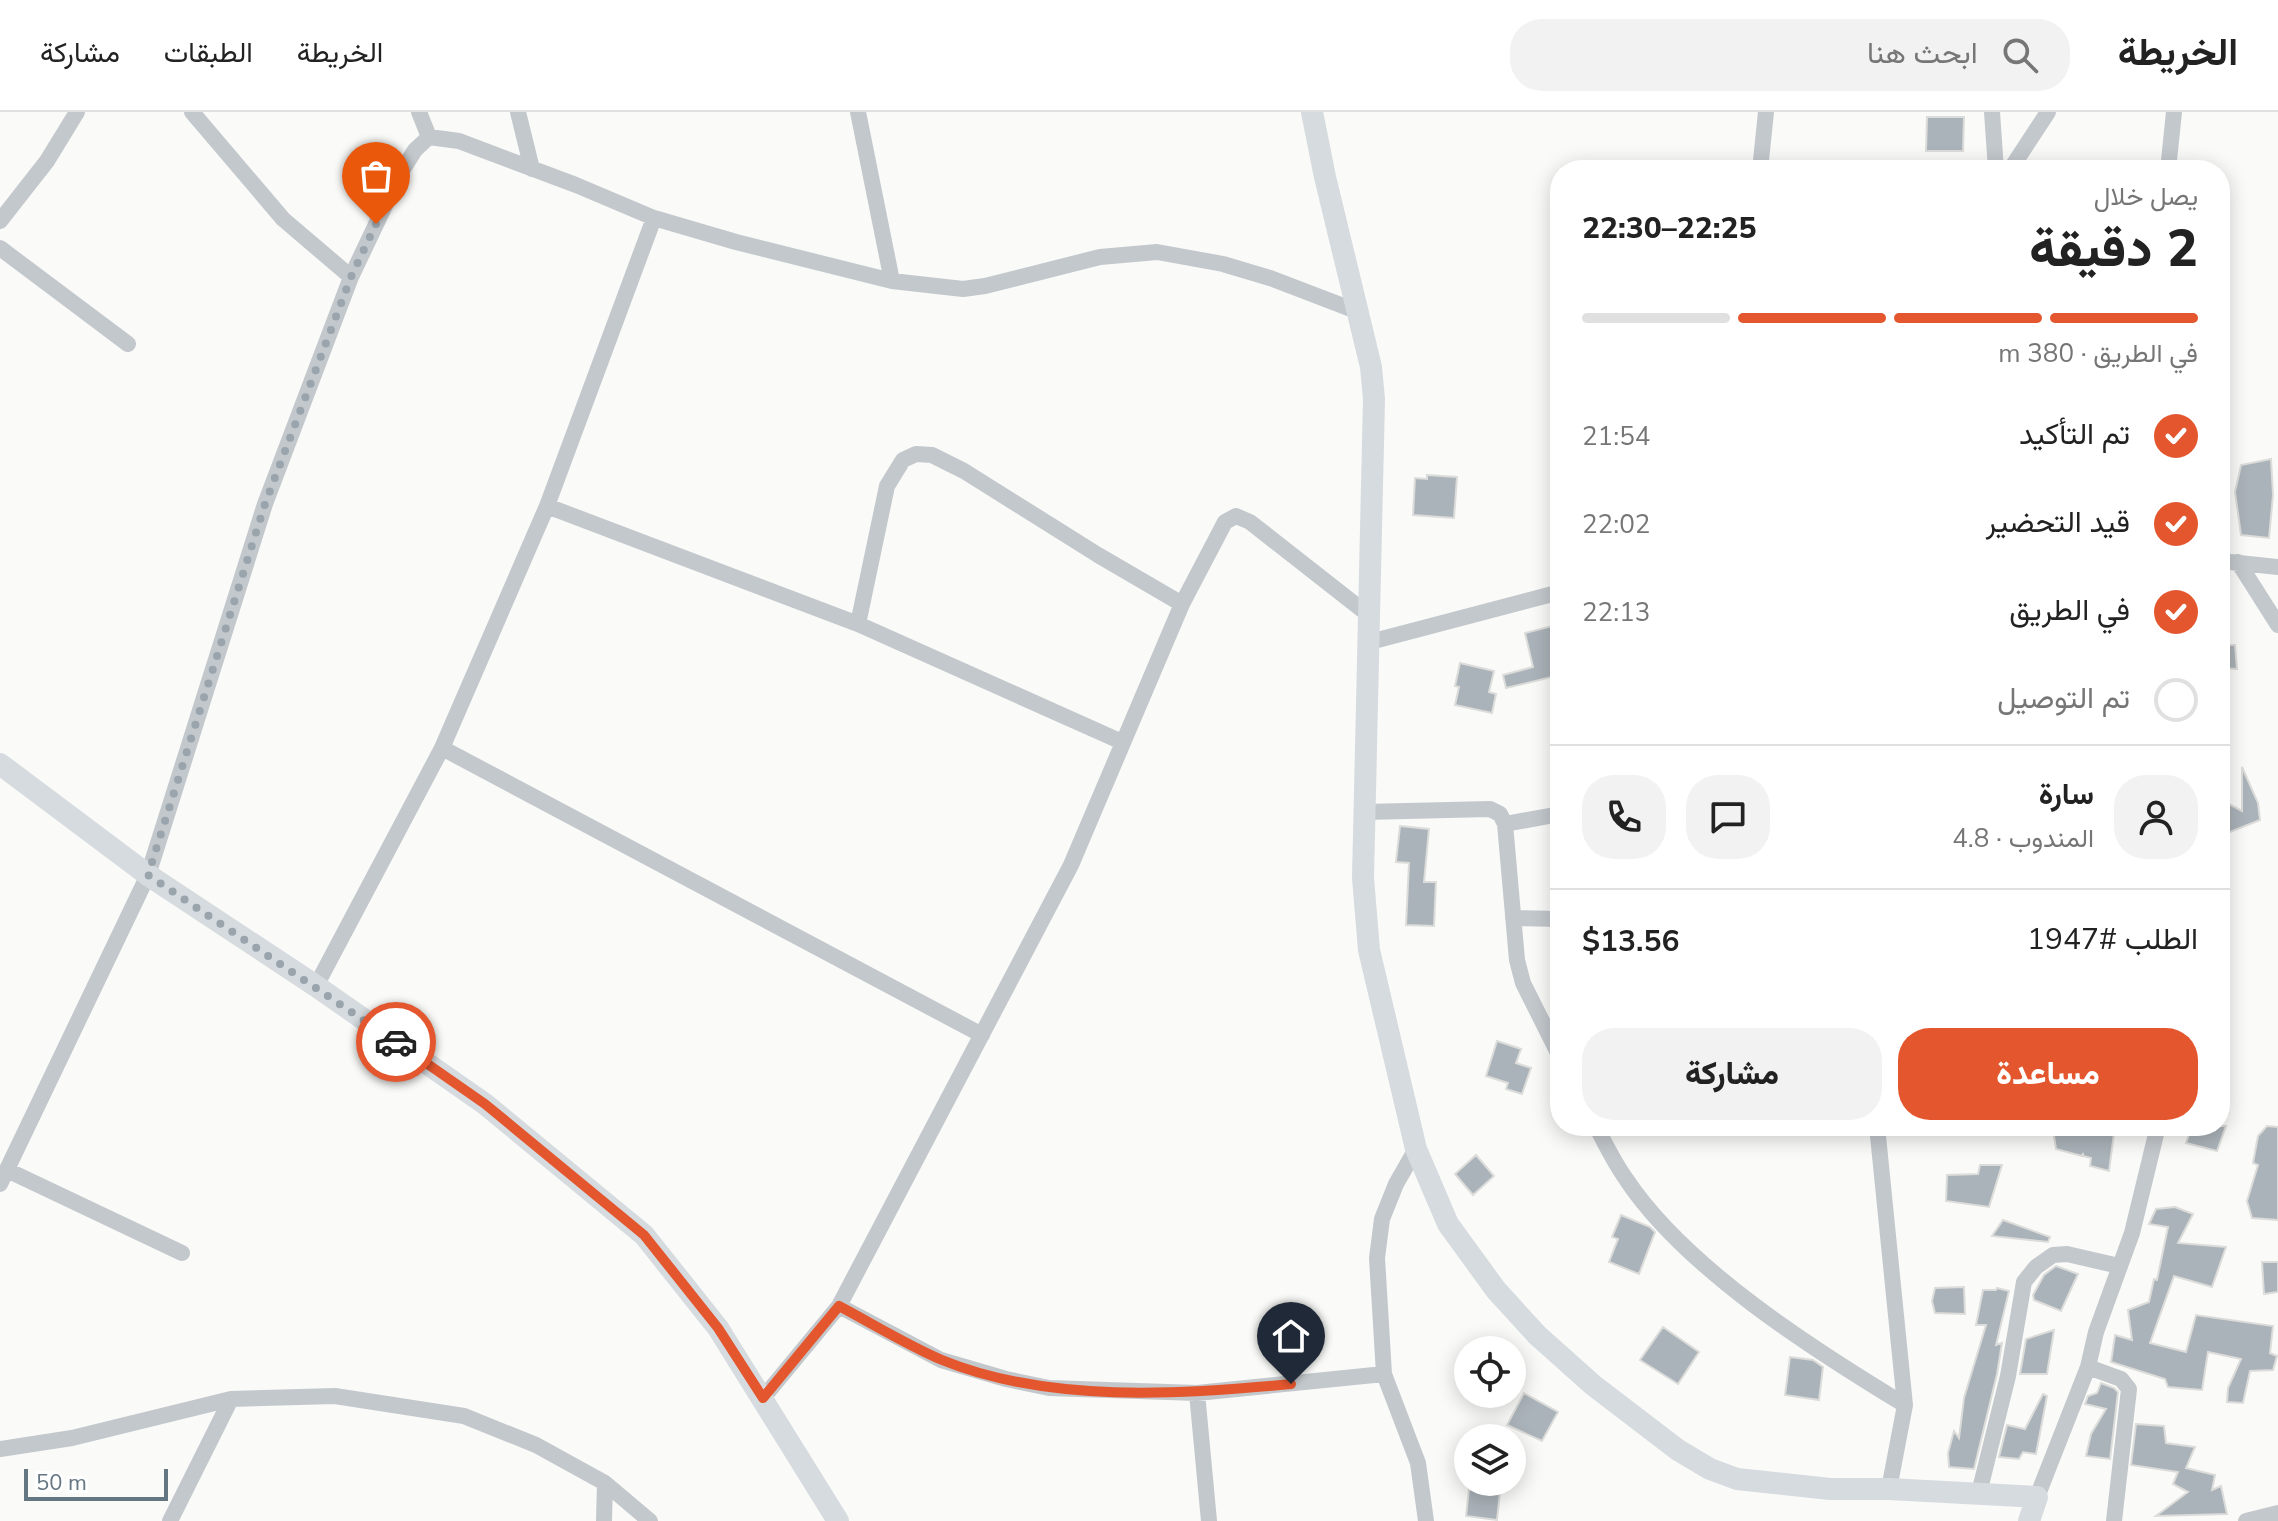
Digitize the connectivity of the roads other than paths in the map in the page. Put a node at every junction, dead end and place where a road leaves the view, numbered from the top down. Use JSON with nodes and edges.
{"nodes":[{"id":1,"x":77,"y":112,"type":"edge"},
{"id":2,"x":192,"y":112,"type":"edge"},
{"id":3,"x":419,"y":112,"type":"edge"},
{"id":4,"x":518,"y":112,"type":"edge"},
{"id":5,"x":858,"y":112,"type":"edge"},
{"id":6,"x":1312,"y":112,"type":"edge"},
{"id":7,"x":1766,"y":112,"type":"edge"},
{"id":8,"x":1992,"y":112,"type":"edge"},
{"id":9,"x":2048,"y":112,"type":"edge"},
{"id":10,"x":2174,"y":112,"type":"edge"},
{"id":11,"x":429,"y":137,"type":"junction"},
{"id":12,"x":1761,"y":160,"type":"edge"},
{"id":13,"x":1995,"y":160,"type":"edge"},
{"id":14,"x":2017,"y":160,"type":"edge"},
{"id":15,"x":2169,"y":160,"type":"edge"},
{"id":16,"x":532,"y":169,"type":"junction"},
{"id":17,"x":654,"y":218,"type":"junction"},
{"id":18,"x":0,"y":221,"type":"edge"},
{"id":19,"x":0,"y":248,"type":"edge"},
{"id":20,"x":351,"y":277,"type":"junction"},
{"id":21,"x":892,"y":281,"type":"junction"},
{"id":22,"x":1359,"y":312,"type":"junction"},
{"id":23,"x":128,"y":344,"type":"dead end"},
{"id":24,"x":547,"y":506,"type":"junction"},
{"id":25,"x":2230,"y":562,"type":"edge"},
{"id":26,"x":2238,"y":562,"type":"junction"},
{"id":27,"x":2278,"y":567,"type":"edge"},
{"id":28,"x":1550,"y":595,"type":"edge"},
{"id":29,"x":1182,"y":604,"type":"junction"},
{"id":30,"x":1370,"y":616,"type":"junction"},
{"id":31,"x":858,"y":624,"type":"junction"},
{"id":32,"x":2278,"y":625,"type":"edge"},
{"id":33,"x":1370,"y":642,"type":"junction"},
{"id":34,"x":1122,"y":742,"type":"junction"},
{"id":35,"x":442,"y":748,"type":"junction"},
{"id":36,"x":0,"y":764,"type":"edge"},
{"id":37,"x":1365,"y":812,"type":"junction"},
{"id":38,"x":1550,"y":816,"type":"edge"},
{"id":39,"x":1505,"y":824,"type":"junction"},
{"id":40,"x":148,"y":875,"type":"junction"},
{"id":41,"x":1513,"y":918,"type":"junction"},
{"id":42,"x":1550,"y":919,"type":"edge"},
{"id":43,"x":316,"y":986,"type":"junction"},
{"id":44,"x":982,"y":1035,"type":"junction"},
{"id":45,"x":1550,"y":1037,"type":"edge"},
{"id":46,"x":1602,"y":1136,"type":"edge"},
{"id":47,"x":1878,"y":1136,"type":"edge"},
{"id":48,"x":2156,"y":1136,"type":"edge"},
{"id":49,"x":1416,"y":1149,"type":"junction"},
{"id":50,"x":3,"y":1177,"type":"edge"},
{"id":51,"x":182,"y":1253,"type":"dead end"},
{"id":52,"x":2119,"y":1266,"type":"junction"},
{"id":53,"x":839,"y":1306,"type":"junction"},
{"id":54,"x":2088,"y":1367,"type":"junction"},
{"id":55,"x":1384,"y":1374,"type":"junction"},
{"id":56,"x":1197,"y":1393,"type":"junction"},
{"id":57,"x":763,"y":1398,"type":"junction"},
{"id":58,"x":231,"y":1399,"type":"junction"},
{"id":59,"x":1905,"y":1405,"type":"junction"},
{"id":60,"x":0,"y":1449,"type":"edge"},
{"id":61,"x":605,"y":1483,"type":"junction"},
{"id":62,"x":1889,"y":1489,"type":"junction"},
{"id":63,"x":1979,"y":1493,"type":"junction"},
{"id":64,"x":2037,"y":1497,"type":"junction"},
{"id":65,"x":2278,"y":1513,"type":"edge"},
{"id":66,"x":170,"y":1521,"type":"edge"},
{"id":67,"x":604,"y":1521,"type":"edge"},
{"id":68,"x":650,"y":1521,"type":"edge"},
{"id":69,"x":838,"y":1521,"type":"edge"},
{"id":70,"x":1209,"y":1521,"type":"edge"},
{"id":71,"x":1426,"y":1521,"type":"edge"},
{"id":72,"x":2029,"y":1521,"type":"edge"},
{"id":73,"x":2114,"y":1521,"type":"edge"},
{"id":74,"x":2246,"y":1521,"type":"edge"}],
"edges":[{"from":1,"to":18,"type":"street"},
{"from":2,"to":20,"type":"street"},
{"from":3,"to":11,"type":"street"},
{"from":4,"to":16,"type":"street"},
{"from":5,"to":21,"type":"street"},
{"from":6,"to":22,"type":"street"},
{"from":7,"to":12,"type":"street"},
{"from":8,"to":13,"type":"street"},
{"from":9,"to":14,"type":"street"},
{"from":10,"to":15,"type":"street"},
{"from":11,"to":16,"type":"street"},
{"from":11,"to":20,"type":"street"},
{"from":16,"to":17,"type":"street"},
{"from":17,"to":21,"type":"street"},
{"from":17,"to":24,"type":"street"},
{"from":19,"to":23,"type":"street"},
{"from":20,"to":40,"type":"street"},
{"from":21,"to":22,"type":"street"},
{"from":22,"to":30,"type":"street"},
{"from":24,"to":31,"type":"street"},
{"from":24,"to":35,"type":"street"},
{"from":25,"to":26,"type":"street"},
{"from":26,"to":27,"type":"street"},
{"from":26,"to":32,"type":"street"},
{"from":28,"to":33,"type":"street"},
{"from":29,"to":30,"type":"street"},
{"from":29,"to":31,"type":"street"},
{"from":29,"to":34,"type":"street"},
{"from":30,"to":33,"type":"street"},
{"from":31,"to":34,"type":"street"},
{"from":33,"to":37,"type":"street"},
{"from":34,"to":44,"type":"street"},
{"from":35,"to":43,"type":"street"},
{"from":35,"to":44,"type":"street"},
{"from":36,"to":40,"type":"street"},
{"from":37,"to":39,"type":"street"},
{"from":37,"to":49,"type":"street"},
{"from":38,"to":39,"type":"street"},
{"from":39,"to":41,"type":"street"},
{"from":40,"to":43,"type":"street"},
{"from":40,"to":50,"type":"street"},
{"from":41,"to":42,"type":"street"},
{"from":41,"to":45,"type":"street"},
{"from":43,"to":57,"type":"street"},
{"from":44,"to":53,"type":"street"},
{"from":46,"to":59,"type":"street"},
{"from":47,"to":59,"type":"street"},
{"from":48,"to":52,"type":"street"},
{"from":49,"to":55,"type":"street"},
{"from":49,"to":62,"type":"street"},
{"from":50,"to":51,"type":"street"},
{"from":52,"to":54,"type":"street"},
{"from":52,"to":63,"type":"street"},
{"from":53,"to":56,"type":"street"},
{"from":53,"to":57,"type":"street"},
{"from":54,"to":64,"type":"street"},
{"from":54,"to":73,"type":"street"},
{"from":55,"to":56,"type":"street"},
{"from":55,"to":71,"type":"street"},
{"from":56,"to":70,"type":"street"},
{"from":57,"to":69,"type":"street"},
{"from":58,"to":60,"type":"street"},
{"from":58,"to":61,"type":"street"},
{"from":58,"to":66,"type":"street"},
{"from":59,"to":62,"type":"street"},
{"from":61,"to":67,"type":"street"},
{"from":61,"to":68,"type":"street"},
{"from":62,"to":63,"type":"street"},
{"from":63,"to":64,"type":"street"},
{"from":64,"to":72,"type":"street"},
{"from":65,"to":74,"type":"street"}]}
